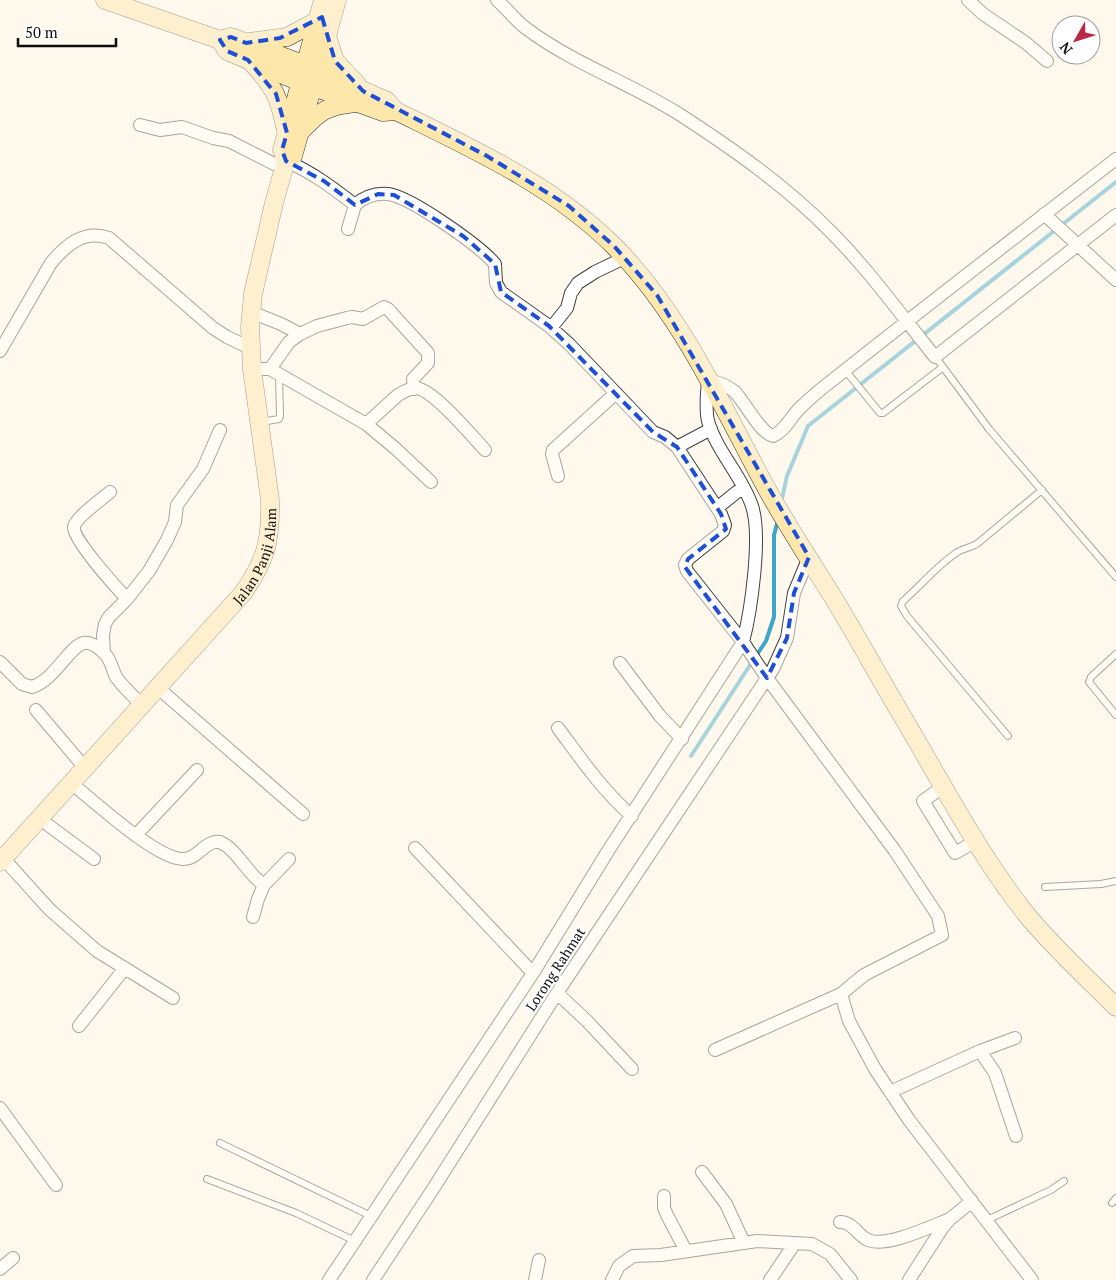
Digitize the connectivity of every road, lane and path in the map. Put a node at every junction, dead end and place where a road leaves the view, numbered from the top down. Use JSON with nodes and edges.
{"nodes":[{"id":1,"x":105,"y":0,"type":"edge"},
{"id":2,"x":323,"y":0,"type":"edge"},
{"id":3,"x":337,"y":0,"type":"edge"},
{"id":4,"x":497,"y":0,"type":"edge"},
{"id":5,"x":968,"y":0,"type":"edge"},
{"id":6,"x":317,"y":20,"type":"junction"},
{"id":7,"x":327,"y":36,"type":"junction"},
{"id":8,"x":220,"y":40,"type":"junction"},
{"id":9,"x":246,"y":42,"type":"junction"},
{"id":10,"x":248,"y":60,"type":"junction"},
{"id":11,"x":1047,"y":61,"type":"dead end"},
{"id":12,"x":309,"y":76,"type":"junction"},
{"id":13,"x":360,"y":97,"type":"junction"},
{"id":14,"x":140,"y":125,"type":"dead end"},
{"id":15,"x":293,"y":132,"type":"junction"},
{"id":16,"x":1116,"y":159,"type":"edge"},
{"id":17,"x":285,"y":165,"type":"junction"},
{"id":18,"x":355,"y":205,"type":"junction"},
{"id":19,"x":1044,"y":214,"type":"junction"},
{"id":20,"x":1116,"y":215,"type":"edge"},
{"id":21,"x":348,"y":229,"type":"dead end"},
{"id":22,"x":1078,"y":246,"type":"junction"},
{"id":23,"x":624,"y":258,"type":"junction"},
{"id":24,"x":1116,"y":280,"type":"edge"},
{"id":25,"x":251,"y":312,"type":"junction"},
{"id":26,"x":906,"y":320,"type":"junction"},
{"id":27,"x":551,"y":328,"type":"junction"},
{"id":28,"x":300,"y":334,"type":"junction"},
{"id":29,"x":250,"y":348,"type":"junction"},
{"id":30,"x":0,"y":351,"type":"edge"},
{"id":31,"x":939,"y":362,"type":"junction"},
{"id":32,"x":845,"y":370,"type":"junction"},
{"id":33,"x":267,"y":371,"type":"junction"},
{"id":34,"x":708,"y":380,"type":"junction"},
{"id":35,"x":414,"y":389,"type":"junction"},
{"id":36,"x":616,"y":393,"type":"junction"},
{"id":37,"x":259,"y":422,"type":"junction"},
{"id":38,"x":366,"y":424,"type":"junction"},
{"id":39,"x":711,"y":429,"type":"junction"},
{"id":40,"x":220,"y":430,"type":"dead end"},
{"id":41,"x":677,"y":447,"type":"junction"},
{"id":42,"x":485,"y":450,"type":"dead end"},
{"id":43,"x":558,"y":476,"type":"dead end"},
{"id":44,"x":431,"y":482,"type":"dead end"},
{"id":45,"x":743,"y":487,"type":"junction"},
{"id":46,"x":1042,"y":490,"type":"junction"},
{"id":47,"x":110,"y":492,"type":"dead end"},
{"id":48,"x":717,"y":508,"type":"junction"},
{"id":49,"x":809,"y":557,"type":"junction"},
{"id":50,"x":1116,"y":577,"type":"edge"},
{"id":51,"x":127,"y":599,"type":"junction"},
{"id":52,"x":745,"y":644,"type":"junction"},
{"id":53,"x":104,"y":653,"type":"junction"},
{"id":54,"x":1116,"y":654,"type":"edge"},
{"id":55,"x":0,"y":662,"type":"edge"},
{"id":56,"x":620,"y":663,"type":"dead end"},
{"id":57,"x":766,"y":676,"type":"junction"},
{"id":58,"x":157,"y":688,"type":"junction"},
{"id":59,"x":142,"y":705,"type":"junction"},
{"id":60,"x":36,"y":710,"type":"dead end"},
{"id":61,"x":1116,"y":715,"type":"edge"},
{"id":62,"x":558,"y":728,"type":"dead end"},
{"id":63,"x":1008,"y":736,"type":"dead end"},
{"id":64,"x":682,"y":739,"type":"junction"},
{"id":65,"x":85,"y":768,"type":"junction"},
{"id":66,"x":197,"y":770,"type":"dead end"},
{"id":67,"x":72,"y":783,"type":"junction"},
{"id":68,"x":944,"y":786,"type":"junction"},
{"id":69,"x":303,"y":814,"type":"dead end"},
{"id":70,"x":632,"y":816,"type":"junction"},
{"id":71,"x":40,"y":819,"type":"junction"},
{"id":72,"x":136,"y":835,"type":"junction"},
{"id":73,"x":976,"y":841,"type":"junction"},
{"id":74,"x":414,"y":848,"type":"dead end"},
{"id":75,"x":289,"y":859,"type":"dead end"},
{"id":76,"x":2,"y":860,"type":"edge"},
{"id":77,"x":94,"y":860,"type":"dead end"},
{"id":78,"x":1116,"y":882,"type":"edge"},
{"id":79,"x":264,"y":885,"type":"junction"},
{"id":80,"x":1045,"y":887,"type":"dead end"},
{"id":81,"x":253,"y":917,"type":"dead end"},
{"id":82,"x":125,"y":968,"type":"junction"},
{"id":83,"x":533,"y":973,"type":"junction"},
{"id":84,"x":557,"y":993,"type":"junction"},
{"id":85,"x":840,"y":994,"type":"junction"},
{"id":86,"x":173,"y":998,"type":"dead end"},
{"id":87,"x":1116,"y":1007,"type":"edge"},
{"id":88,"x":79,"y":1026,"type":"dead end"},
{"id":89,"x":1015,"y":1038,"type":"dead end"},
{"id":90,"x":715,"y":1050,"type":"dead end"},
{"id":91,"x":980,"y":1051,"type":"junction"},
{"id":92,"x":632,"y":1069,"type":"dead end"},
{"id":93,"x":890,"y":1092,"type":"junction"},
{"id":94,"x":0,"y":1108,"type":"edge"},
{"id":95,"x":1016,"y":1136,"type":"dead end"},
{"id":96,"x":220,"y":1143,"type":"dead end"},
{"id":97,"x":702,"y":1172,"type":"dead end"},
{"id":98,"x":207,"y":1179,"type":"dead end"},
{"id":99,"x":1064,"y":1181,"type":"dead end"},
{"id":100,"x":56,"y":1185,"type":"dead end"},
{"id":101,"x":664,"y":1196,"type":"dead end"},
{"id":102,"x":972,"y":1201,"type":"junction"},
{"id":103,"x":371,"y":1216,"type":"junction"},
{"id":104,"x":950,"y":1219,"type":"junction"},
{"id":105,"x":987,"y":1220,"type":"junction"},
{"id":106,"x":840,"y":1222,"type":"dead end"},
{"id":107,"x":355,"y":1240,"type":"junction"},
{"id":108,"x":744,"y":1243,"type":"junction"},
{"id":109,"x":795,"y":1243,"type":"junction"},
{"id":110,"x":686,"y":1251,"type":"junction"},
{"id":111,"x":13,"y":1258,"type":"dead end"},
{"id":112,"x":539,"y":1260,"type":"dead end"},
{"id":113,"x":0,"y":1269,"type":"edge"},
{"id":114,"x":329,"y":1280,"type":"edge"},
{"id":115,"x":373,"y":1280,"type":"edge"},
{"id":116,"x":535,"y":1280,"type":"edge"},
{"id":117,"x":612,"y":1280,"type":"edge"},
{"id":118,"x":770,"y":1280,"type":"edge"},
{"id":119,"x":850,"y":1280,"type":"edge"},
{"id":120,"x":909,"y":1280,"type":"edge"},
{"id":121,"x":1032,"y":1280,"type":"edge"}],
"edges":[{"from":1,"to":8,"type":"street"},
{"from":2,"to":6,"type":"street"},
{"from":3,"to":7,"type":"street"},
{"from":4,"to":26,"type":"street"},
{"from":5,"to":11,"type":"street"},
{"from":6,"to":9,"type":"street"},
{"from":6,"to":12,"type":"street"},
{"from":7,"to":12,"type":"street"},
{"from":7,"to":13,"type":"street"},
{"from":8,"to":9,"type":"street"},
{"from":8,"to":10,"type":"street"},
{"from":9,"to":12,"type":"street"},
{"from":10,"to":12,"type":"street"},
{"from":10,"to":15,"type":"street"},
{"from":12,"to":13,"type":"street"},
{"from":12,"to":15,"type":"street","name":"Jalan Panji Alam"},
{"from":13,"to":15,"type":"street"},
{"from":13,"to":23,"type":"street"},
{"from":14,"to":17,"type":"street"},
{"from":15,"to":17,"type":"street","name":"Jalan Panji Alam"},
{"from":16,"to":19,"type":"street"},
{"from":17,"to":18,"type":"street"},
{"from":17,"to":25,"type":"street","name":"Jalan Panji Alam"},
{"from":18,"to":21,"type":"street"},
{"from":18,"to":27,"type":"street"},
{"from":19,"to":22,"type":"street"},
{"from":19,"to":26,"type":"street"},
{"from":20,"to":22,"type":"street"},
{"from":22,"to":24,"type":"street"},
{"from":22,"to":31,"type":"street"},
{"from":23,"to":27,"type":"street"},
{"from":23,"to":34,"type":"street"},
{"from":25,"to":28,"type":"street"},
{"from":25,"to":29,"type":"street","name":"Jalan Panji Alam"},
{"from":26,"to":31,"type":"street"},
{"from":26,"to":32,"type":"street"},
{"from":27,"to":36,"type":"street"},
{"from":28,"to":33,"type":"street"},
{"from":28,"to":35,"type":"street"},
{"from":29,"to":30,"type":"street"},
{"from":29,"to":33,"type":"street","name":"Jalan Panji Alam"},
{"from":31,"to":32,"type":"lane"},
{"from":31,"to":46,"type":"lane"},
{"from":32,"to":34,"type":"street"},
{"from":33,"to":37,"type":"street","name":"Jalan Panji Alam"},
{"from":33,"to":37,"type":"lane"},
{"from":33,"to":38,"type":"street"},
{"from":34,"to":39,"type":"street"},
{"from":34,"to":49,"type":"street"},
{"from":35,"to":38,"type":"street"},
{"from":35,"to":42,"type":"street"},
{"from":36,"to":41,"type":"street"},
{"from":36,"to":43,"type":"street"},
{"from":37,"to":58,"type":"street","name":"Jalan Panji Alam"},
{"from":38,"to":44,"type":"street"},
{"from":39,"to":41,"type":"street"},
{"from":39,"to":45,"type":"street"},
{"from":40,"to":51,"type":"street"},
{"from":41,"to":48,"type":"street"},
{"from":45,"to":48,"type":"street"},
{"from":45,"to":52,"type":"street"},
{"from":46,"to":50,"type":"lane"},
{"from":46,"to":63,"type":"lane"},
{"from":47,"to":51,"type":"street"},
{"from":48,"to":52,"type":"street"},
{"from":49,"to":57,"type":"street","name":"Lorong Rahmat"},
{"from":49,"to":68,"type":"street"},
{"from":51,"to":53,"type":"street"},
{"from":52,"to":57,"type":"street"},
{"from":52,"to":64,"type":"street"},
{"from":53,"to":55,"type":"street"},
{"from":53,"to":59,"type":"street"},
{"from":54,"to":61,"type":"lane"},
{"from":56,"to":64,"type":"street"},
{"from":57,"to":84,"type":"street","name":"Lorong Rahmat"},
{"from":57,"to":85,"type":"street"},
{"from":58,"to":59,"type":"street","name":"Jalan Panji Alam"},
{"from":58,"to":69,"type":"street"},
{"from":59,"to":65,"type":"street","name":"Jalan Panji Alam"},
{"from":60,"to":65,"type":"street"},
{"from":62,"to":70,"type":"street"},
{"from":64,"to":70,"type":"street"},
{"from":65,"to":67,"type":"street","name":"Jalan Panji Alam"},
{"from":66,"to":72,"type":"street"},
{"from":67,"to":71,"type":"street","name":"Jalan Panji Alam"},
{"from":67,"to":72,"type":"street"},
{"from":68,"to":73,"type":"street"},
{"from":68,"to":73,"type":"street"},
{"from":70,"to":83,"type":"street"},
{"from":71,"to":76,"type":"street","name":"Jalan Panji Alam"},
{"from":71,"to":77,"type":"street"},
{"from":72,"to":79,"type":"street"},
{"from":73,"to":87,"type":"street"},
{"from":74,"to":83,"type":"street"},
{"from":75,"to":79,"type":"street"},
{"from":76,"to":82,"type":"street"},
{"from":78,"to":80,"type":"lane"},
{"from":79,"to":81,"type":"street"},
{"from":82,"to":86,"type":"street"},
{"from":82,"to":88,"type":"street"},
{"from":83,"to":103,"type":"street"},
{"from":84,"to":92,"type":"street"},
{"from":84,"to":115,"type":"street","name":"Lorong Rahmat"},
{"from":85,"to":90,"type":"street"},
{"from":85,"to":93,"type":"street"},
{"from":89,"to":91,"type":"street"},
{"from":91,"to":93,"type":"street"},
{"from":91,"to":95,"type":"street"},
{"from":93,"to":102,"type":"street"},
{"from":94,"to":100,"type":"street"},
{"from":96,"to":103,"type":"lane"},
{"from":97,"to":108,"type":"street"},
{"from":98,"to":107,"type":"lane"},
{"from":99,"to":105,"type":"lane"},
{"from":101,"to":110,"type":"street"},
{"from":102,"to":104,"type":"street"},
{"from":102,"to":105,"type":"street"},
{"from":103,"to":107,"type":"street"},
{"from":104,"to":106,"type":"street"},
{"from":104,"to":120,"type":"street"},
{"from":105,"to":121,"type":"street"},
{"from":107,"to":114,"type":"street"},
{"from":108,"to":109,"type":"street"},
{"from":108,"to":110,"type":"street"},
{"from":109,"to":118,"type":"street"},
{"from":109,"to":119,"type":"street"},
{"from":110,"to":117,"type":"street"},
{"from":111,"to":113,"type":"street"},
{"from":112,"to":116,"type":"street"}]}
